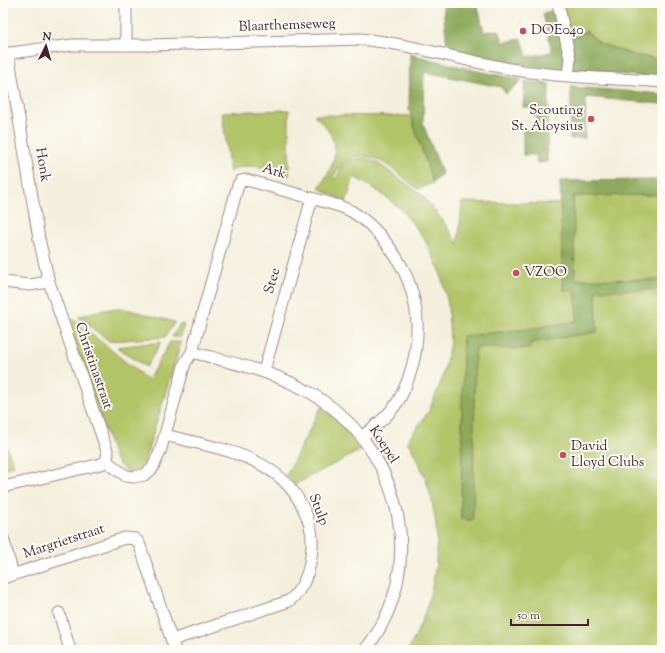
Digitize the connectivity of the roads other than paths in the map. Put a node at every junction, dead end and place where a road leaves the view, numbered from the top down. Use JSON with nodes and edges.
{"nodes":[{"id":1,"x":126,"y":3,"type":"edge"},
{"id":2,"x":558,"y":3,"type":"edge"},
{"id":3,"x":126,"y":46,"type":"junction"},
{"id":4,"x":6,"y":53,"type":"edge"},
{"id":5,"x":568,"y":75,"type":"junction"},
{"id":6,"x":662,"y":82,"type":"edge"},
{"id":7,"x":312,"y":198,"type":"junction"},
{"id":8,"x":3,"y":282,"type":"edge"},
{"id":9,"x":49,"y":282,"type":"junction"},
{"id":10,"x":192,"y":352,"type":"junction"},
{"id":11,"x":264,"y":371,"type":"junction"},
{"id":12,"x":165,"y":435,"type":"junction"},
{"id":13,"x":362,"y":437,"type":"junction"},
{"id":14,"x":106,"y":461,"type":"junction"},
{"id":15,"x":3,"y":487,"type":"edge"},
{"id":16,"x":3,"y":538,"type":"edge"},
{"id":17,"x":8,"y":576,"type":"edge"},
{"id":18,"x":59,"y":614,"type":"dead end"},
{"id":19,"x":173,"y":645,"type":"edge"},
{"id":20,"x":70,"y":650,"type":"edge"},
{"id":21,"x":365,"y":650,"type":"edge"}],
"edges":[{"from":1,"to":3,"type":"street"},
{"from":2,"to":5,"type":"street"},
{"from":3,"to":4,"type":"street","name":"Blaarthemseweg"},
{"from":3,"to":5,"type":"street","name":"Blaarthemseweg"},
{"from":4,"to":9,"type":"street","name":"Honk"},
{"from":5,"to":6,"type":"street","name":"Blaarthemseweg"},
{"from":7,"to":10,"type":"street","name":"Ark"},
{"from":7,"to":11,"type":"street","name":"Stee"},
{"from":7,"to":13,"type":"street","name":"Ark"},
{"from":8,"to":9,"type":"street"},
{"from":9,"to":14,"type":"street","name":"Christinastraat"},
{"from":10,"to":11,"type":"street","name":"Koepel"},
{"from":10,"to":12,"type":"street","name":"Ark"},
{"from":11,"to":13,"type":"street","name":"Koepel"},
{"from":12,"to":14,"type":"street","name":"Ark"},
{"from":12,"to":19,"type":"street","name":"Stulp"},
{"from":13,"to":21,"type":"street","name":"Koepel"},
{"from":14,"to":15,"type":"street"},
{"from":16,"to":17,"type":"street"},
{"from":17,"to":19,"type":"street","name":"Margrietstraat"},
{"from":18,"to":20,"type":"street"}]}
